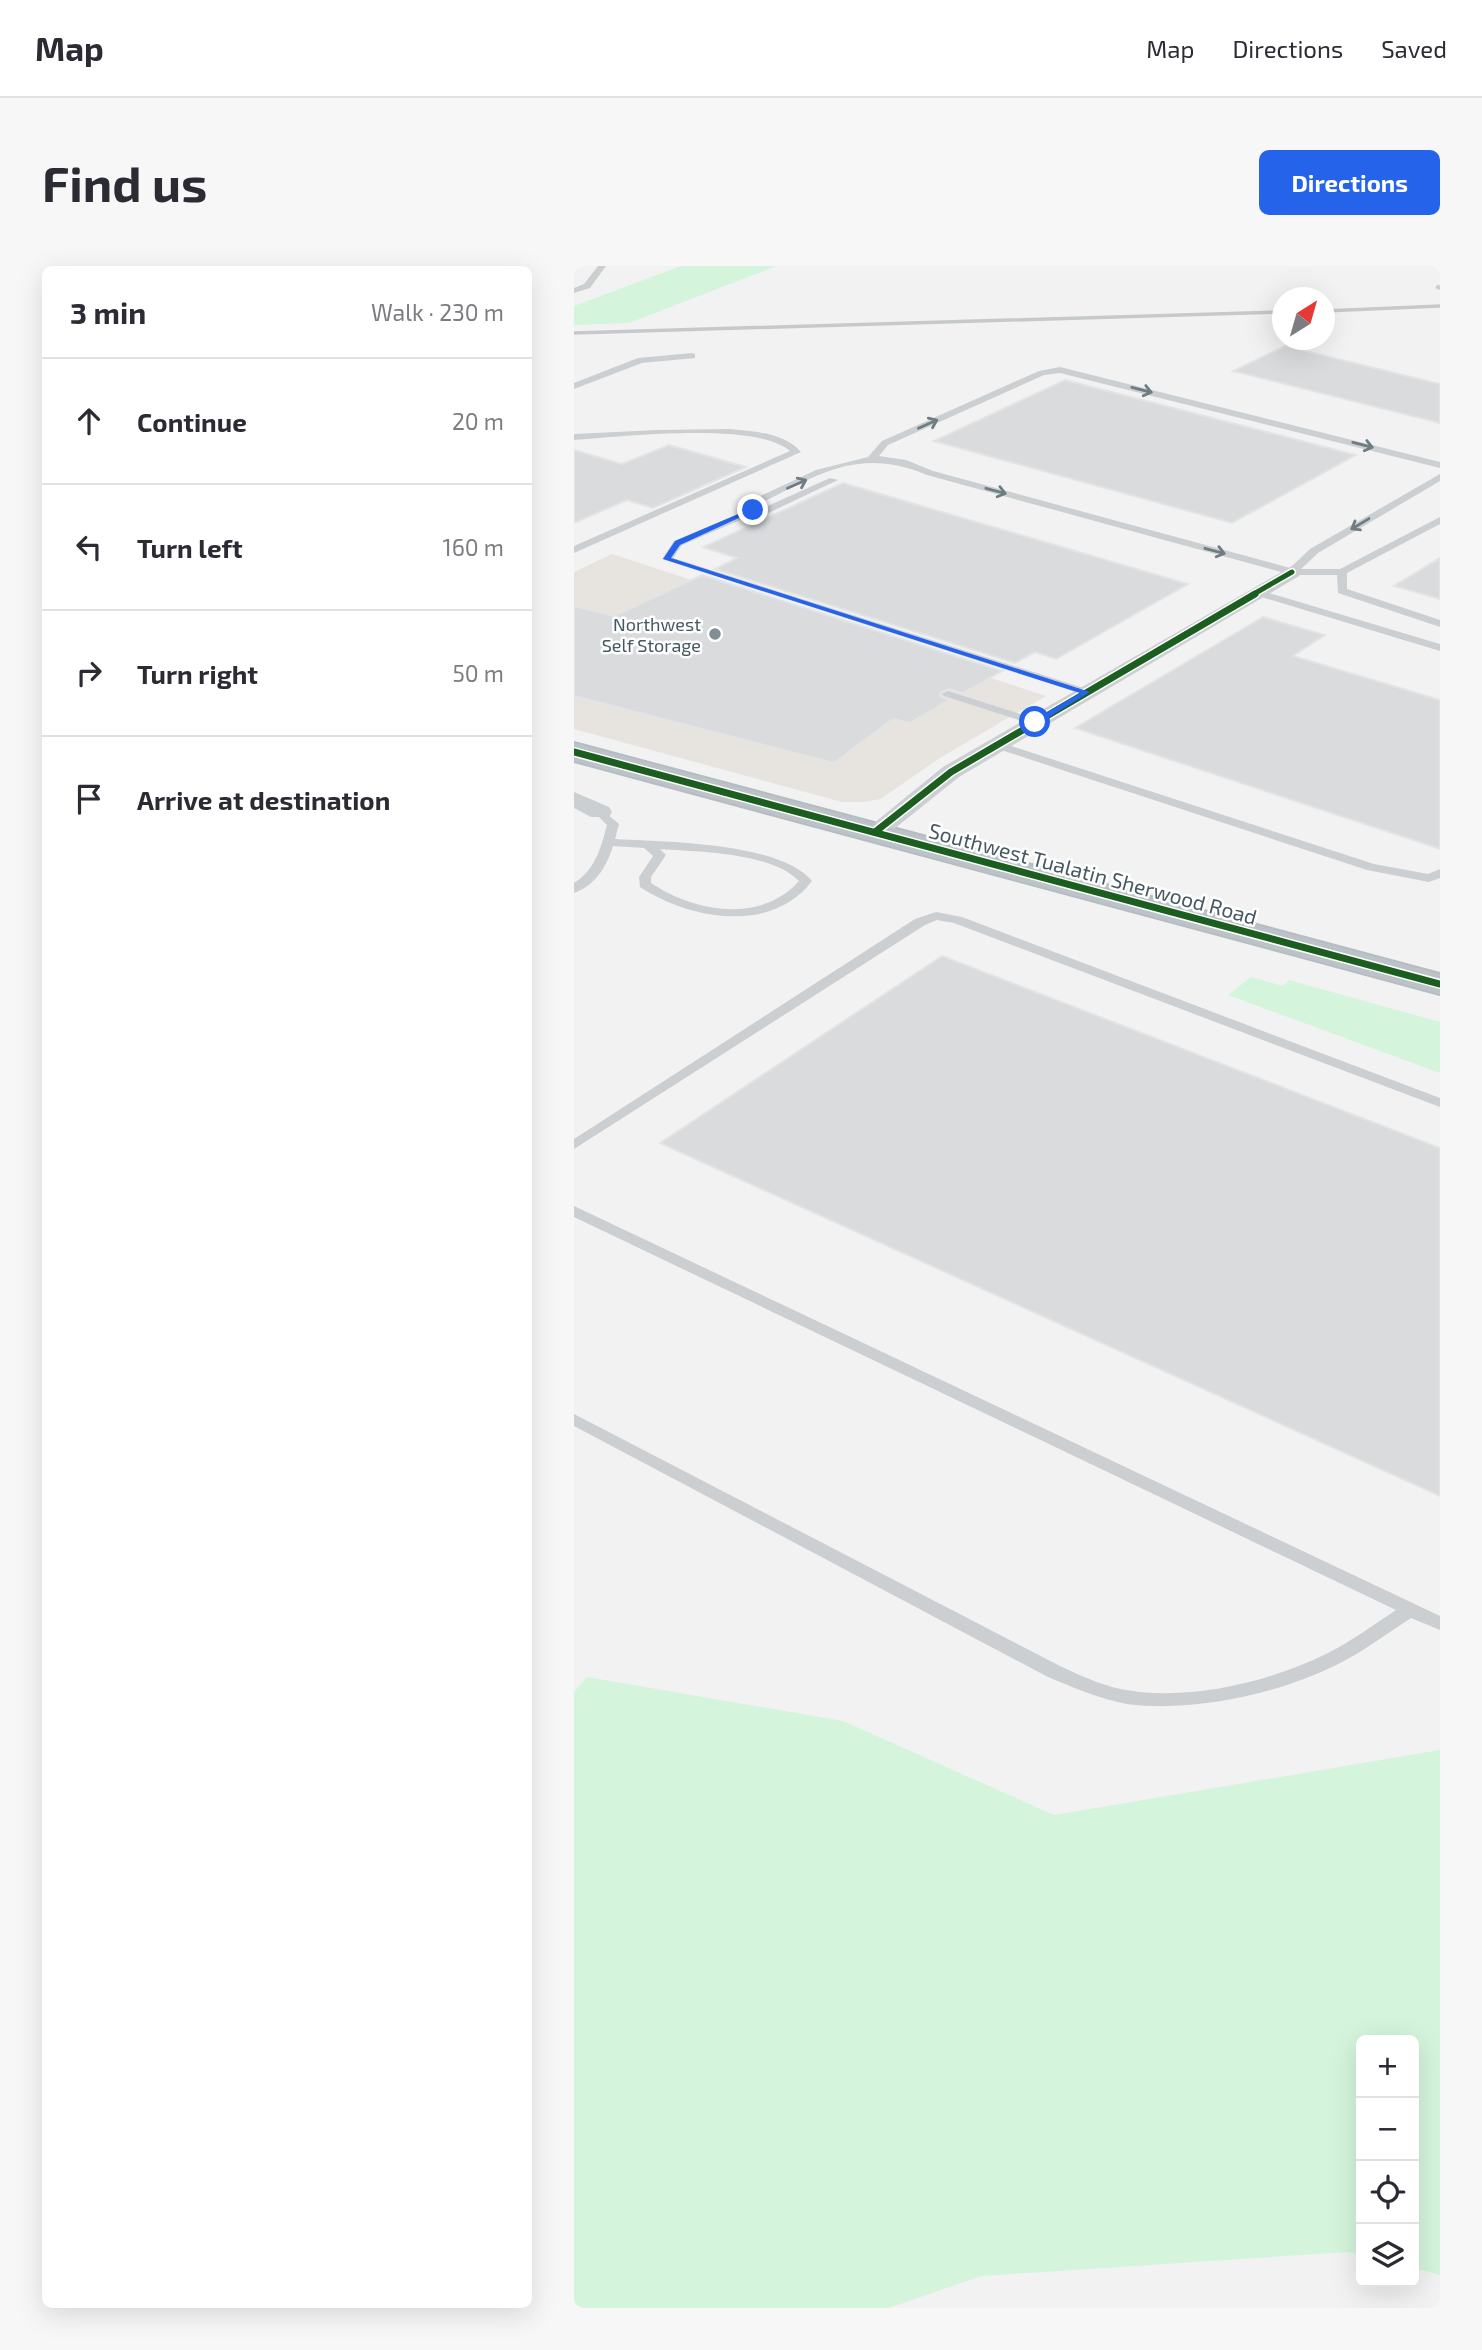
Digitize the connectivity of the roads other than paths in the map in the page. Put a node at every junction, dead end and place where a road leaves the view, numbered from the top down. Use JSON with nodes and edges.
{"nodes":[{"id":1,"x":602,"y":266,"type":"edge"},
{"id":2,"x":574,"y":290,"type":"edge"},
{"id":3,"x":692,"y":356,"type":"dead end"},
{"id":4,"x":574,"y":386,"type":"edge"},
{"id":5,"x":574,"y":437,"type":"edge"},
{"id":6,"x":871,"y":458,"type":"junction"},
{"id":7,"x":1440,"y":465,"type":"edge"},
{"id":8,"x":930,"y":473,"type":"junction"},
{"id":9,"x":1440,"y":477,"type":"edge"},
{"id":10,"x":753,"y":510,"type":"junction"},
{"id":11,"x":1440,"y":520,"type":"edge"},
{"id":12,"x":574,"y":550,"type":"edge"},
{"id":13,"x":1292,"y":572,"type":"junction"},
{"id":14,"x":1342,"y":572,"type":"junction"},
{"id":15,"x":1259,"y":593,"type":"junction"},
{"id":16,"x":1436,"y":623,"type":"edge"},
{"id":17,"x":1404,"y":638,"type":"junction"},
{"id":18,"x":1440,"y":648,"type":"edge"},
{"id":19,"x":1086,"y":692,"type":"junction"},
{"id":20,"x":948,"y":694,"type":"dead end"},
{"id":21,"x":1035,"y":722,"type":"junction"},
{"id":22,"x":996,"y":745,"type":"junction"},
{"id":23,"x":574,"y":752,"type":"edge"},
{"id":24,"x":574,"y":799,"type":"edge"},
{"id":25,"x":600,"y":812,"type":"joint"},
{"id":26,"x":875,"y":832,"type":"junction"},
{"id":27,"x":609,"y":842,"type":"junction"},
{"id":28,"x":648,"y":845,"type":"junction"},
{"id":29,"x":1440,"y":873,"type":"edge"},
{"id":30,"x":574,"y":889,"type":"edge"},
{"id":31,"x":1440,"y":984,"type":"edge"},
{"id":32,"x":1440,"y":1103,"type":"edge"},
{"id":33,"x":574,"y":1145,"type":"edge"},
{"id":34,"x":574,"y":1211,"type":"edge"},
{"id":35,"x":574,"y":1419,"type":"edge"},
{"id":36,"x":1408,"y":1611,"type":"junction"},
{"id":37,"x":1440,"y":1624,"type":"edge"}],
"edges":[{"from":1,"to":2,"type":"lane"},
{"from":3,"to":4,"type":"lane"},
{"from":5,"to":12,"type":"lane"},
{"from":6,"to":7,"type":"lane","one_way":true},
{"from":6,"to":8,"type":"lane"},
{"from":10,"to":6,"type":"lane","one_way":true},
{"from":8,"to":10,"type":"lane"},
{"from":8,"to":13,"type":"lane","one_way":true},
{"from":9,"to":13,"type":"lane","one_way":true},
{"from":10,"to":19,"type":"lane"},
{"from":11,"to":14,"type":"lane"},
{"from":13,"to":14,"type":"lane"},
{"from":13,"to":15,"type":"street"},
{"from":14,"to":16,"type":"lane"},
{"from":15,"to":17,"type":"lane"},
{"from":15,"to":19,"type":"street"},
{"from":16,"to":17,"type":"lane"},
{"from":17,"to":18,"type":"lane"},
{"from":19,"to":21,"type":"street"},
{"from":20,"to":21,"type":"lane"},
{"from":21,"to":22,"type":"street"},
{"from":22,"to":26,"type":"street"},
{"from":22,"to":29,"type":"lane"},
{"from":23,"to":26,"type":"highway","name":"Southwest Tualatin Sherwood Road"},
{"from":24,"to":25,"type":"street"},
{"from":25,"to":27,"type":"lane"},
{"from":26,"to":31,"type":"highway","name":"Southwest Tualatin Sherwood Road"},
{"from":27,"to":28,"type":"lane"},
{"from":27,"to":30,"type":"lane"},
{"from":28,"to":28,"type":"lane"},
{"from":32,"to":33,"type":"lane"},
{"from":34,"to":36,"type":"lane"},
{"from":35,"to":36,"type":"lane"},
{"from":36,"to":37,"type":"lane"}]}
